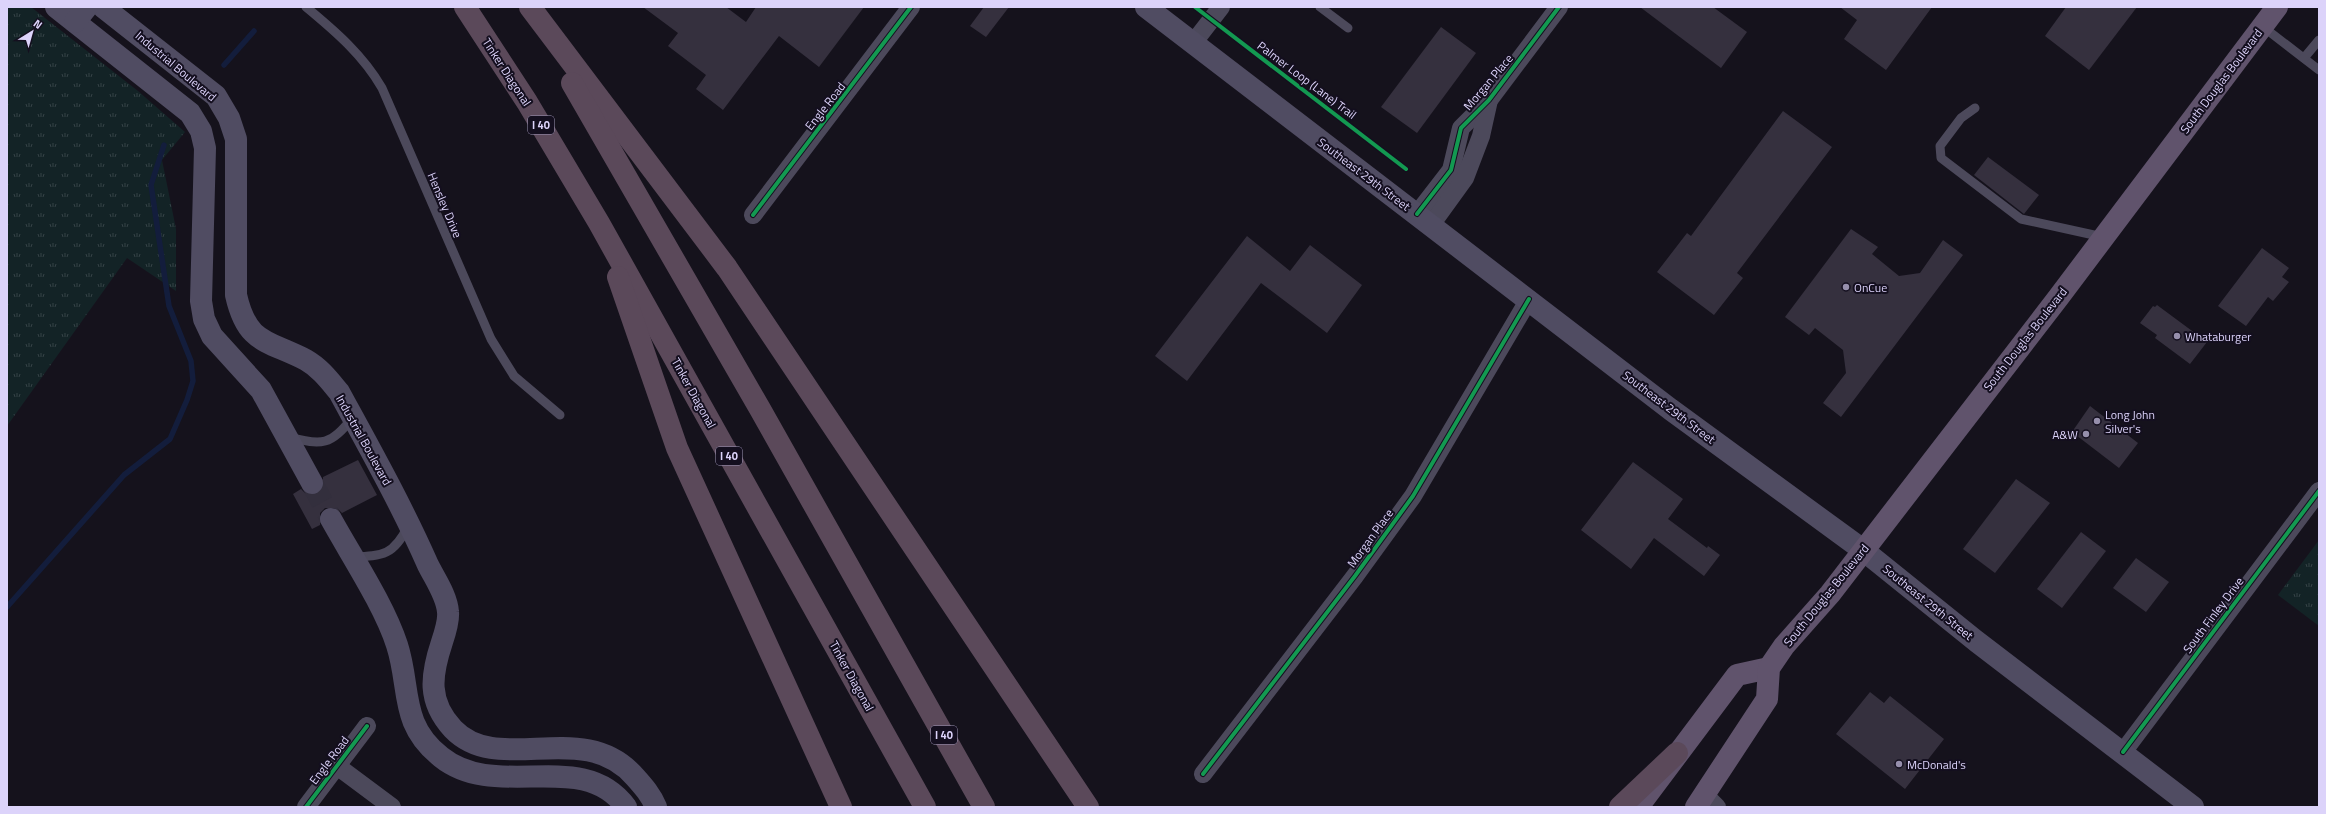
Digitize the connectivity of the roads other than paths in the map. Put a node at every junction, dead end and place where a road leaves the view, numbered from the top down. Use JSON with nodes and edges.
{"nodes":[{"id":1,"x":56,"y":7,"type":"edge"},
{"id":2,"x":103,"y":7,"type":"edge"},
{"id":3,"x":306,"y":7,"type":"edge"},
{"id":4,"x":465,"y":7,"type":"edge"},
{"id":5,"x":530,"y":7,"type":"edge"},
{"id":6,"x":911,"y":7,"type":"edge"},
{"id":7,"x":1146,"y":7,"type":"edge"},
{"id":8,"x":1221,"y":7,"type":"edge"},
{"id":9,"x":1320,"y":7,"type":"edge"},
{"id":10,"x":1559,"y":7,"type":"edge"},
{"id":11,"x":2277,"y":7,"type":"edge"},
{"id":12,"x":81,"y":15,"type":"edge"},
{"id":13,"x":2262,"y":26,"type":"junction"},
{"id":14,"x":1348,"y":28,"type":"dead end"},
{"id":15,"x":2319,"y":40,"type":"edge"},
{"id":16,"x":1194,"y":42,"type":"junction"},
{"id":17,"x":2304,"y":58,"type":"junction"},
{"id":18,"x":2319,"y":70,"type":"edge"},
{"id":19,"x":1974,"y":108,"type":"dead end"},
{"id":20,"x":752,"y":215,"type":"dead end"},
{"id":21,"x":1424,"y":220,"type":"junction"},
{"id":22,"x":599,"y":223,"type":"junction"},
{"id":23,"x":2104,"y":237,"type":"junction"},
{"id":24,"x":1529,"y":299,"type":"junction"},
{"id":25,"x":560,"y":415,"type":"dead end"},
{"id":26,"x":353,"y":418,"type":"junction"},
{"id":27,"x":287,"y":436,"type":"junction"},
{"id":28,"x":312,"y":483,"type":"tunnel mouth"},
{"id":29,"x":2319,"y":491,"type":"edge"},
{"id":30,"x":331,"y":519,"type":"tunnel mouth"},
{"id":31,"x":409,"y":523,"type":"junction"},
{"id":32,"x":1863,"y":550,"type":"junction"},
{"id":33,"x":352,"y":557,"type":"junction"},
{"id":34,"x":1769,"y":668,"type":"junction"},
{"id":35,"x":368,"y":726,"type":"dead end"},
{"id":36,"x":2123,"y":752,"type":"junction"},
{"id":37,"x":1677,"y":753,"type":"junction"},
{"id":38,"x":337,"y":766,"type":"junction"},
{"id":39,"x":1203,"y":774,"type":"dead end"},
{"id":40,"x":1706,"y":803,"type":"edge"},
{"id":41,"x":2190,"y":806,"type":"edge"},
{"id":42,"x":306,"y":807,"type":"edge"},
{"id":43,"x":392,"y":807,"type":"edge"},
{"id":44,"x":626,"y":807,"type":"edge"},
{"id":45,"x":656,"y":807,"type":"edge"},
{"id":46,"x":841,"y":807,"type":"edge"},
{"id":47,"x":925,"y":807,"type":"edge"},
{"id":48,"x":984,"y":807,"type":"edge"},
{"id":49,"x":1088,"y":807,"type":"edge"},
{"id":50,"x":1620,"y":807,"type":"edge"},
{"id":51,"x":1638,"y":807,"type":"edge"}],
"edges":[{"from":1,"to":12,"type":"main road"},
{"from":2,"to":26,"type":"main road","name":"Industrial Boulevard"},
{"from":3,"to":25,"type":"lane","name":"Hensley Drive"},
{"from":4,"to":22,"type":"highway","name":"Tinker Diagonal","number":"I 40"},
{"from":5,"to":48,"type":"highway","number":"I 40"},
{"from":5,"to":49,"type":"highway"},
{"from":6,"to":20,"type":"street","name":"Engle Road"},
{"from":7,"to":16,"type":"main road","name":"Southeast 29th Street"},
{"from":8,"to":16,"type":"street"},
{"from":9,"to":14,"type":"lane"},
{"from":10,"to":21,"type":"street","name":"Morgan Place"},
{"from":11,"to":13,"type":"main road","name":"South Douglas Boulevard"},
{"from":12,"to":27,"type":"main road"},
{"from":13,"to":17,"type":"lane"},
{"from":13,"to":23,"type":"main road","name":"South Douglas Boulevard"},
{"from":15,"to":17,"type":"lane"},
{"from":16,"to":21,"type":"main road","name":"Southeast 29th Street"},
{"from":17,"to":18,"type":"lane"},
{"from":19,"to":23,"type":"lane"},
{"from":21,"to":24,"type":"main road","name":"Southeast 29th Street"},
{"from":22,"to":46,"type":"highway"},
{"from":22,"to":47,"type":"highway","name":"Tinker Diagonal","number":"I 40"},
{"from":23,"to":32,"type":"main road","name":"South Douglas Boulevard"},
{"from":24,"to":32,"type":"main road","name":"Southeast 29th Street"},
{"from":24,"to":39,"type":"street","name":"Morgan Place"},
{"from":26,"to":27,"type":"lane"},
{"from":26,"to":31,"type":"main road","name":"Industrial Boulevard"},
{"from":27,"to":28,"type":"main road"},
{"from":29,"to":36,"type":"street","name":"South Finley Drive"},
{"from":30,"to":33,"type":"main road"},
{"from":31,"to":33,"type":"lane"},
{"from":31,"to":45,"type":"main road","name":"Industrial Boulevard"},
{"from":32,"to":34,"type":"main road","name":"South Douglas Boulevard"},
{"from":32,"to":36,"type":"main road","name":"Southeast 29th Street"},
{"from":33,"to":44,"type":"main road"},
{"from":34,"to":37,"type":"main road"},
{"from":34,"to":40,"type":"main road"},
{"from":35,"to":38,"type":"street","name":"Engle Road"},
{"from":36,"to":41,"type":"main road","name":"Southeast 29th Street"},
{"from":37,"to":50,"type":"highway"},
{"from":37,"to":51,"type":"main road"},
{"from":38,"to":42,"type":"street","name":"Engle Road"},
{"from":38,"to":43,"type":"street"}]}
